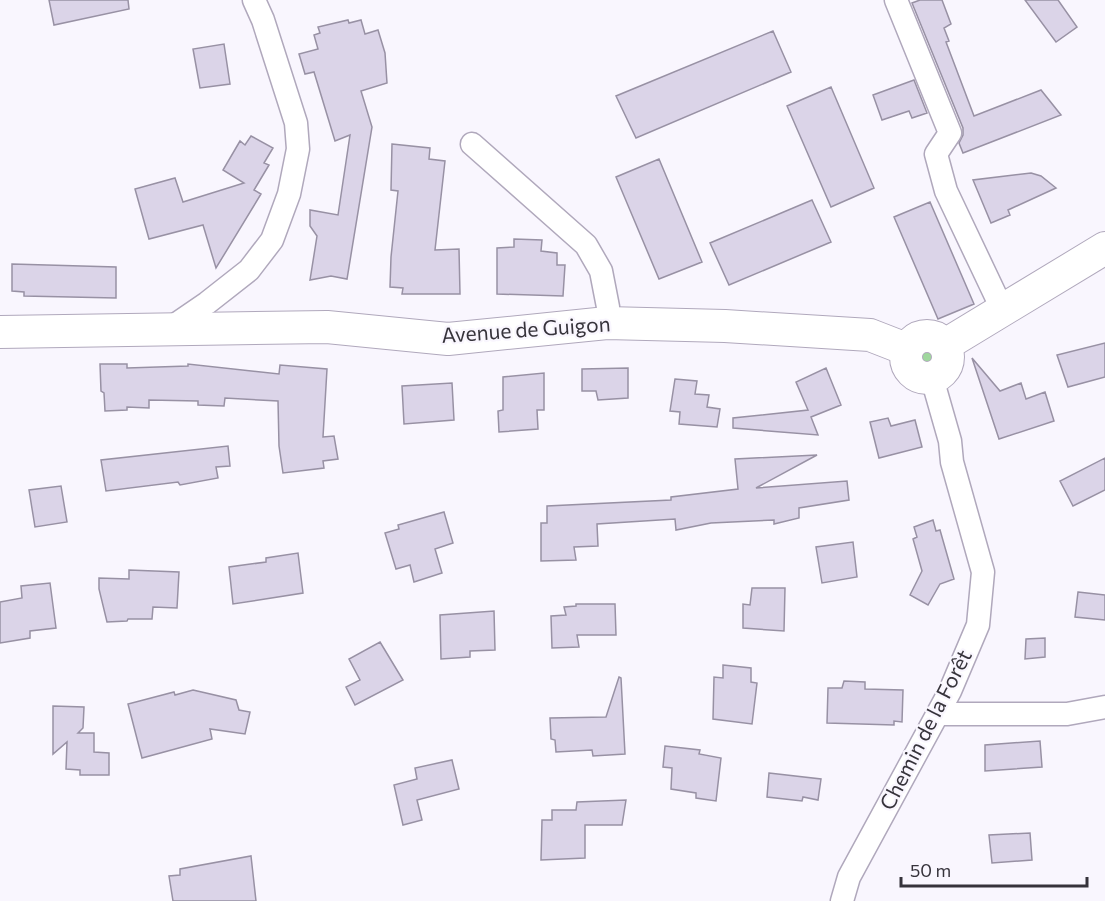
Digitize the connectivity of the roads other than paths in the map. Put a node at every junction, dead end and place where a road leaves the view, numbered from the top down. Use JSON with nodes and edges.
{"nodes":[{"id":1,"x":254,"y":0,"type":"edge"},
{"id":2,"x":896,"y":0,"type":"edge"},
{"id":3,"x":472,"y":144,"type":"dead end"},
{"id":4,"x":1105,"y":248,"type":"edge"},
{"id":5,"x":1002,"y":309,"type":"junction"},
{"id":6,"x":607,"y":323,"type":"junction"},
{"id":7,"x":169,"y":329,"type":"junction"},
{"id":8,"x":0,"y":332,"type":"edge"},
{"id":9,"x":945,"y":345,"type":"junction"},
{"id":10,"x":906,"y":349,"type":"junction"},
{"id":11,"x":932,"y":378,"type":"junction"},
{"id":12,"x":1105,"y":706,"type":"edge"},
{"id":13,"x":938,"y":714,"type":"junction"},
{"id":14,"x":842,"y":901,"type":"edge"}],
"edges":[{"from":1,"to":7,"type":"street"},
{"from":2,"to":5,"type":"street"},
{"from":3,"to":6,"type":"street"},
{"from":4,"to":5,"type":"street"},
{"from":5,"to":9,"type":"street"},
{"from":6,"to":7,"type":"street","name":"Avenue de Guigon"},
{"from":6,"to":10,"type":"street","name":"Avenue de Guigon"},
{"from":7,"to":8,"type":"street","name":"Avenue de Guigon"},
{"from":9,"to":10,"type":"street"},
{"from":9,"to":11,"type":"street"},
{"from":10,"to":11,"type":"street"},
{"from":11,"to":13,"type":"street","name":"Chemin de la Forêt"},
{"from":12,"to":13,"type":"street"},
{"from":13,"to":14,"type":"street","name":"Chemin de la Forêt"}]}
